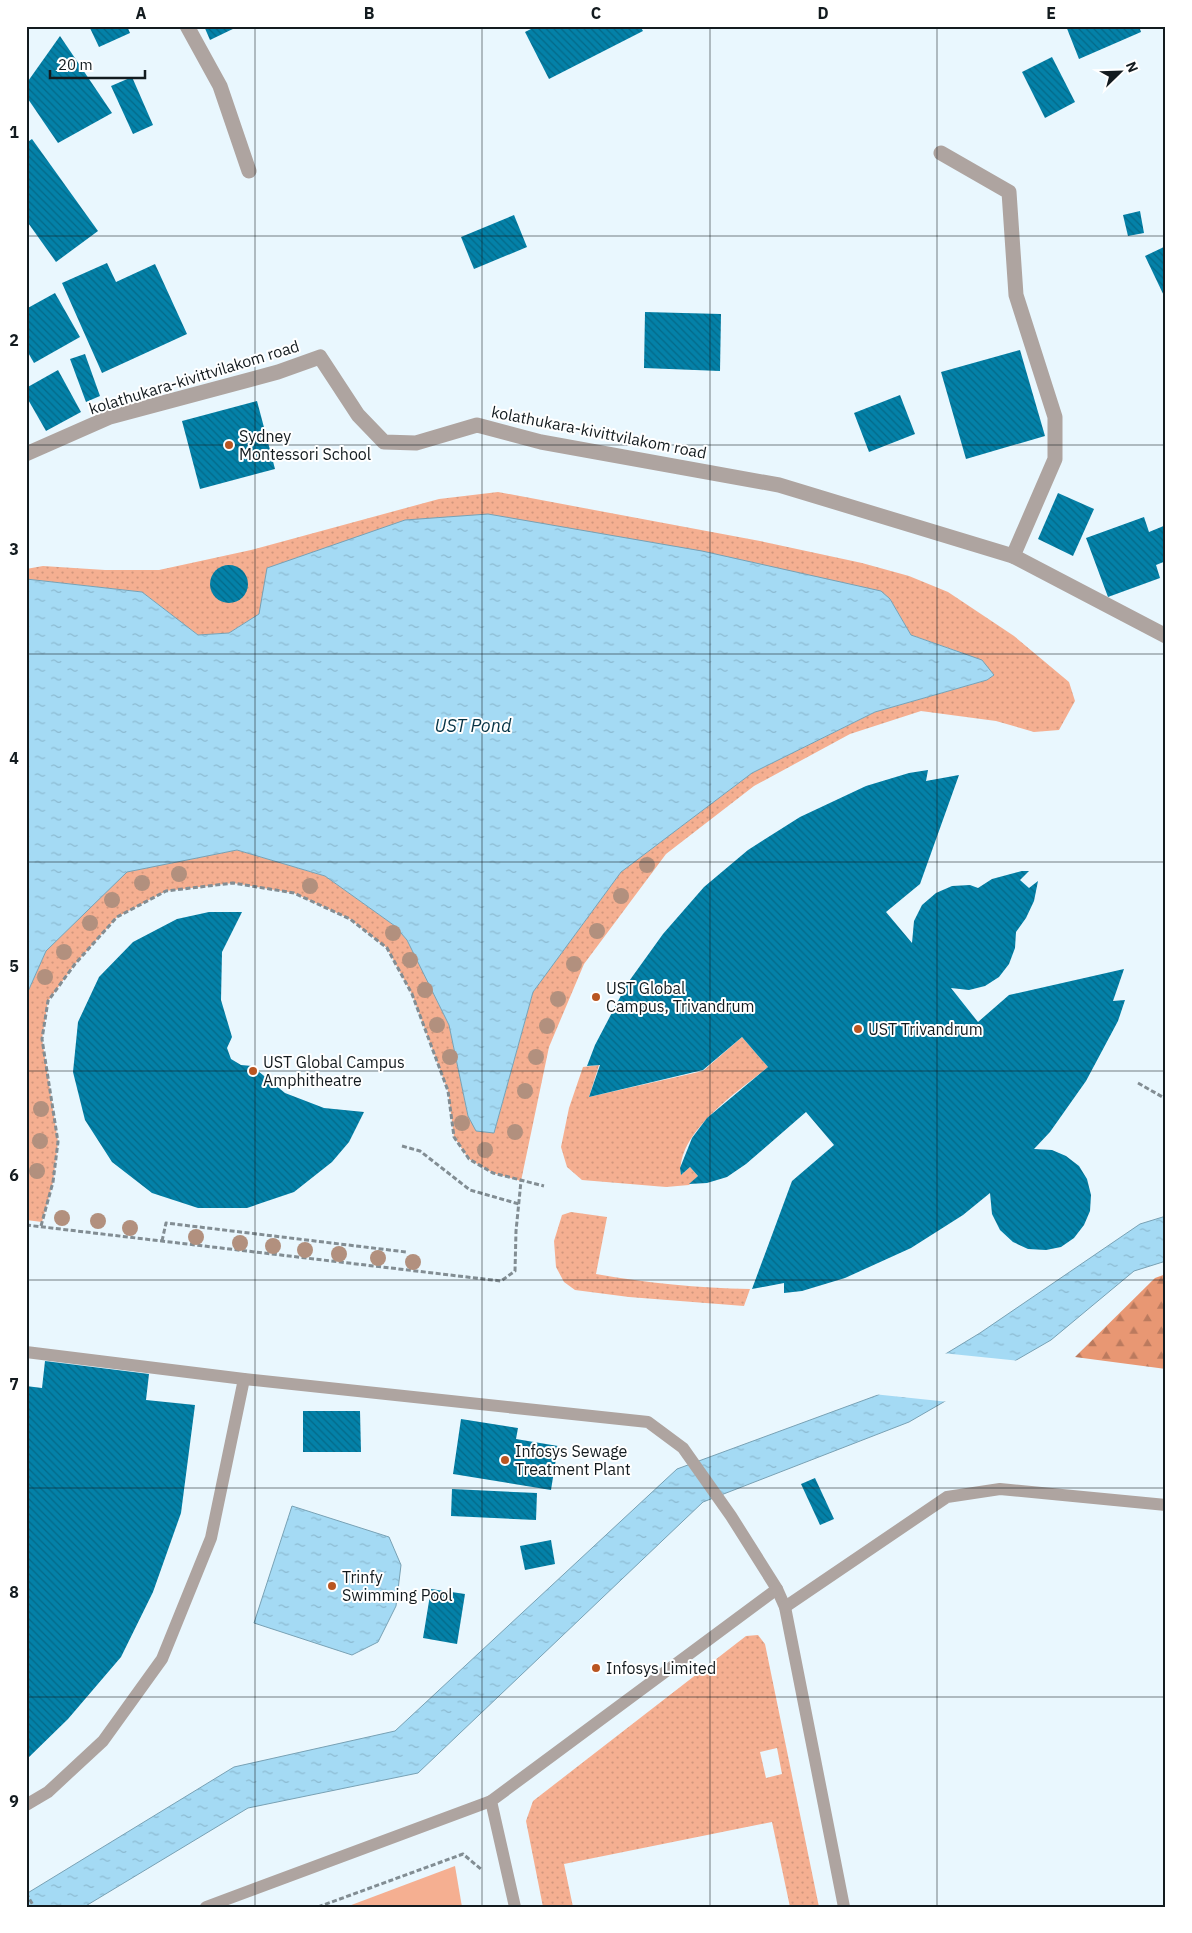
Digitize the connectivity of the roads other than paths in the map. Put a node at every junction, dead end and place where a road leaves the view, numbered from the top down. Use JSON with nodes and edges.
{"nodes":[{"id":1,"x":187,"y":26,"type":"edge"},
{"id":2,"x":941,"y":154,"type":"dead end"},
{"id":3,"x":249,"y":171,"type":"dead end"},
{"id":4,"x":26,"y":454,"type":"edge"},
{"id":5,"x":1013,"y":556,"type":"junction"},
{"id":6,"x":1166,"y":636,"type":"edge"},
{"id":7,"x":26,"y":1352,"type":"edge"},
{"id":8,"x":244,"y":1379,"type":"junction"},
{"id":9,"x":1166,"y":1505,"type":"edge"},
{"id":10,"x":777,"y":1589,"type":"junction"},
{"id":11,"x":785,"y":1607,"type":"junction"},
{"id":12,"x":490,"y":1801,"type":"junction"},
{"id":13,"x":26,"y":1805,"type":"edge"},
{"id":14,"x":206,"y":1907,"type":"edge"},
{"id":15,"x":515,"y":1907,"type":"edge"},
{"id":16,"x":844,"y":1907,"type":"edge"}],
"edges":[{"from":1,"to":3,"type":"street"},
{"from":2,"to":5,"type":"street"},
{"from":4,"to":5,"type":"street","name":"kolathukara-kivittvilakom road"},
{"from":5,"to":6,"type":"street","name":"kolathukara-kivittvilakom road"},
{"from":7,"to":8,"type":"lane"},
{"from":8,"to":10,"type":"lane"},
{"from":8,"to":13,"type":"lane"},
{"from":9,"to":11,"type":"lane"},
{"from":10,"to":11,"type":"lane"},
{"from":10,"to":12,"type":"lane"},
{"from":11,"to":16,"type":"lane"},
{"from":12,"to":14,"type":"lane"},
{"from":12,"to":15,"type":"lane"}]}
